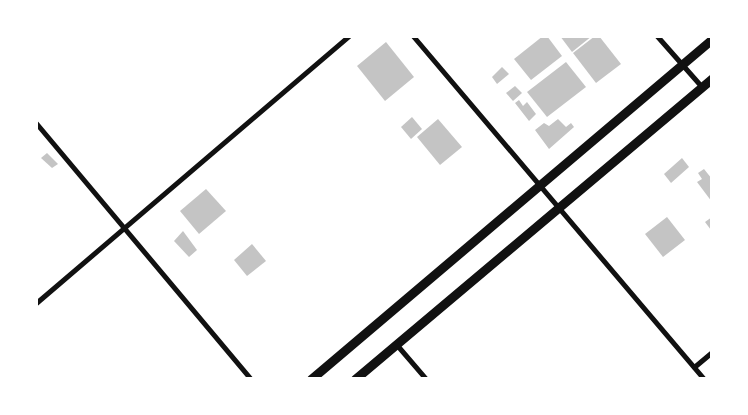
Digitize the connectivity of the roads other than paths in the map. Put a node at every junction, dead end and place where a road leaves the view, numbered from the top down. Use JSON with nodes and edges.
{"nodes":[{"id":1,"x":349,"y":36,"type":"edge"},
{"id":2,"x":413,"y":36,"type":"edge"},
{"id":3,"x":658,"y":36,"type":"edge"},
{"id":4,"x":712,"y":39,"type":"edge"},
{"id":5,"x":682,"y":64,"type":"junction"},
{"id":6,"x":712,"y":78,"type":"edge"},
{"id":7,"x":702,"y":87,"type":"junction"},
{"id":8,"x":36,"y":123,"type":"edge"},
{"id":9,"x":540,"y":185,"type":"junction"},
{"id":10,"x":558,"y":207,"type":"junction"},
{"id":11,"x":124,"y":228,"type":"junction"},
{"id":12,"x":36,"y":303,"type":"edge"},
{"id":13,"x":396,"y":344,"type":"junction"},
{"id":14,"x":712,"y":352,"type":"edge"},
{"id":15,"x":694,"y":367,"type":"junction"},
{"id":16,"x":251,"y":379,"type":"edge"},
{"id":17,"x":311,"y":379,"type":"edge"},
{"id":18,"x":355,"y":379,"type":"edge"},
{"id":19,"x":426,"y":379,"type":"edge"},
{"id":20,"x":704,"y":379,"type":"edge"}],
"edges":[{"from":1,"to":11,"type":"street"},
{"from":2,"to":9,"type":"street"},
{"from":3,"to":5,"type":"street"},
{"from":4,"to":5,"type":"street"},
{"from":5,"to":7,"type":"street"},
{"from":5,"to":9,"type":"street"},
{"from":6,"to":7,"type":"street"},
{"from":7,"to":10,"type":"street"},
{"from":8,"to":11,"type":"street"},
{"from":9,"to":10,"type":"street"},
{"from":9,"to":17,"type":"street"},
{"from":10,"to":13,"type":"street"},
{"from":10,"to":15,"type":"street"},
{"from":11,"to":12,"type":"street"},
{"from":11,"to":16,"type":"street"},
{"from":13,"to":18,"type":"street"},
{"from":13,"to":19,"type":"street"},
{"from":14,"to":15,"type":"street"},
{"from":15,"to":20,"type":"street"}]}
